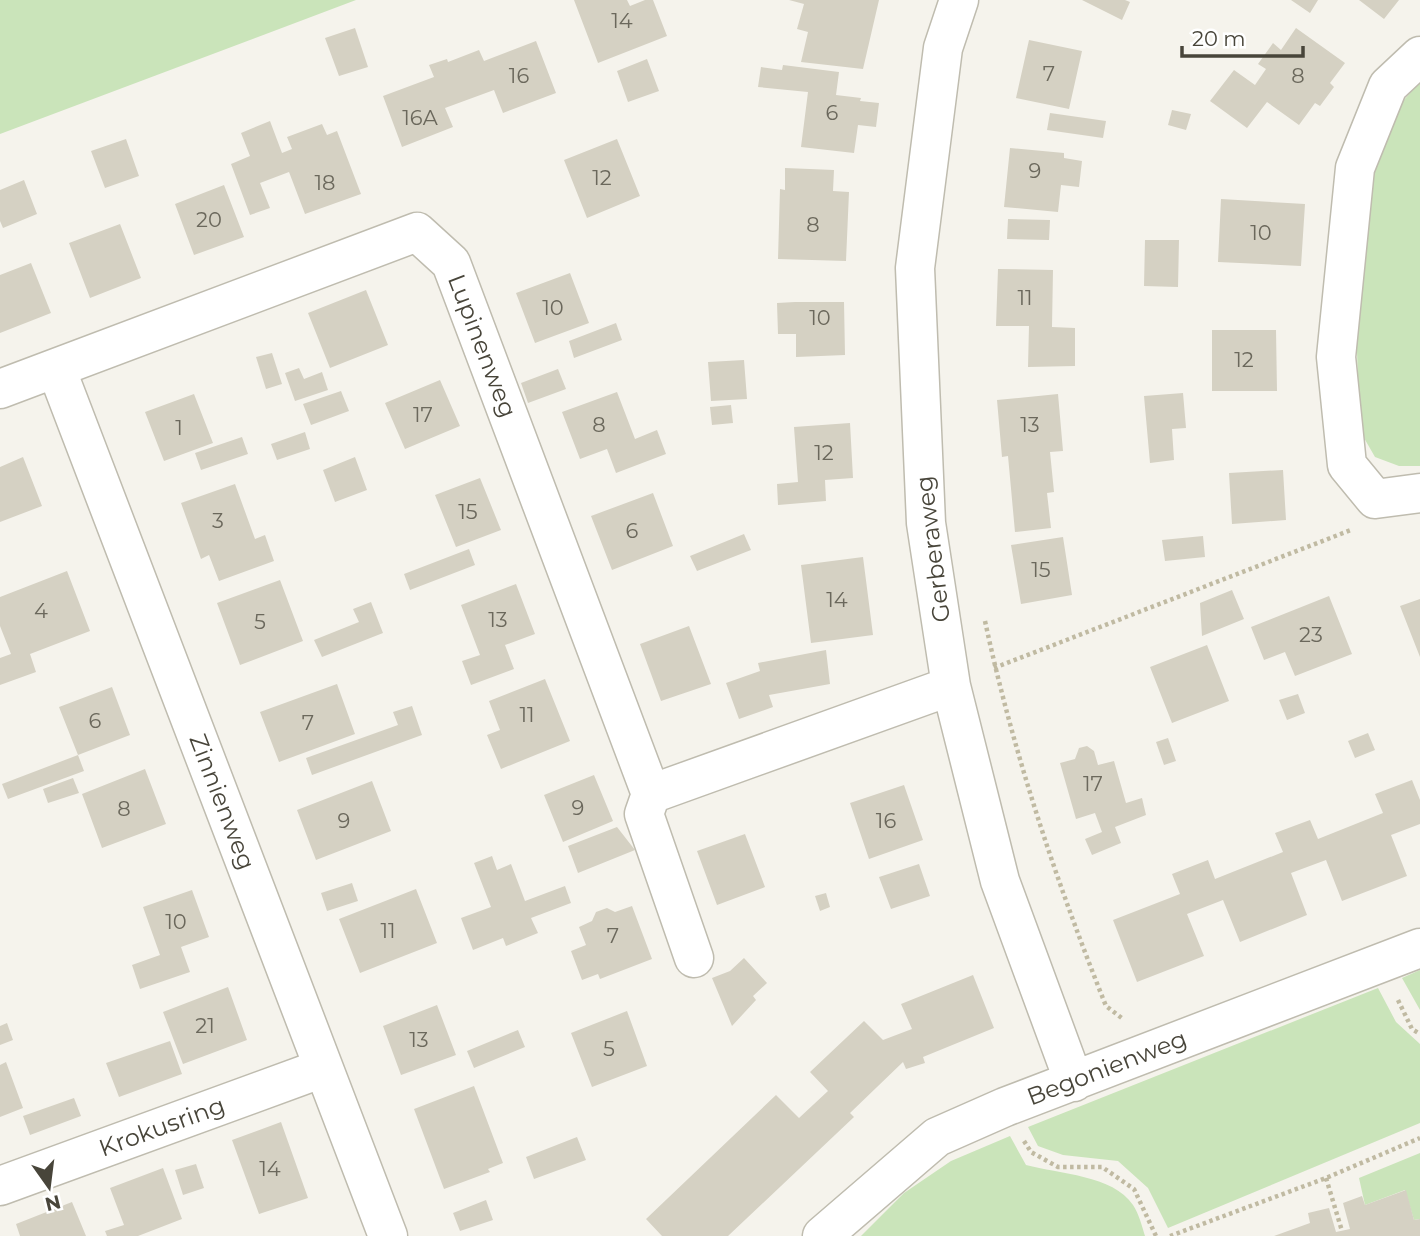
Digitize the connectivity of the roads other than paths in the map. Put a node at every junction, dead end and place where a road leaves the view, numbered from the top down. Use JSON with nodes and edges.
{"nodes":[{"id":1,"x":959,"y":0,"type":"edge"},
{"id":2,"x":1420,"y":56,"type":"edge"},
{"id":3,"x":56,"y":368,"type":"junction"},
{"id":4,"x":0,"y":389,"type":"edge"},
{"id":5,"x":1420,"y":493,"type":"edge"},
{"id":6,"x":951,"y":686,"type":"junction"},
{"id":7,"x":651,"y":794,"type":"junction"},
{"id":8,"x":1420,"y":948,"type":"edge"},
{"id":9,"x":694,"y":958,"type":"dead end"},
{"id":10,"x":323,"y":1068,"type":"junction"},
{"id":11,"x":1074,"y":1082,"type":"junction"},
{"id":12,"x":0,"y":1186,"type":"edge"},
{"id":13,"x":388,"y":1236,"type":"edge"},
{"id":14,"x":822,"y":1236,"type":"edge"}],
"edges":[{"from":1,"to":6,"type":"street","name":"Gerberaweg"},
{"from":2,"to":5,"type":"street"},
{"from":3,"to":4,"type":"street"},
{"from":3,"to":7,"type":"street","name":"Lupinenweg"},
{"from":3,"to":10,"type":"street","name":"Zinnienweg"},
{"from":6,"to":7,"type":"street"},
{"from":6,"to":11,"type":"street","name":"Gerberaweg"},
{"from":7,"to":9,"type":"street","name":"Lupinenweg"},
{"from":8,"to":11,"type":"street","name":"Begonienweg"},
{"from":10,"to":12,"type":"street","name":"Krokusring"},
{"from":10,"to":13,"type":"street","name":"Zinnienweg"},
{"from":11,"to":14,"type":"street","name":"Begonienweg"}]}
